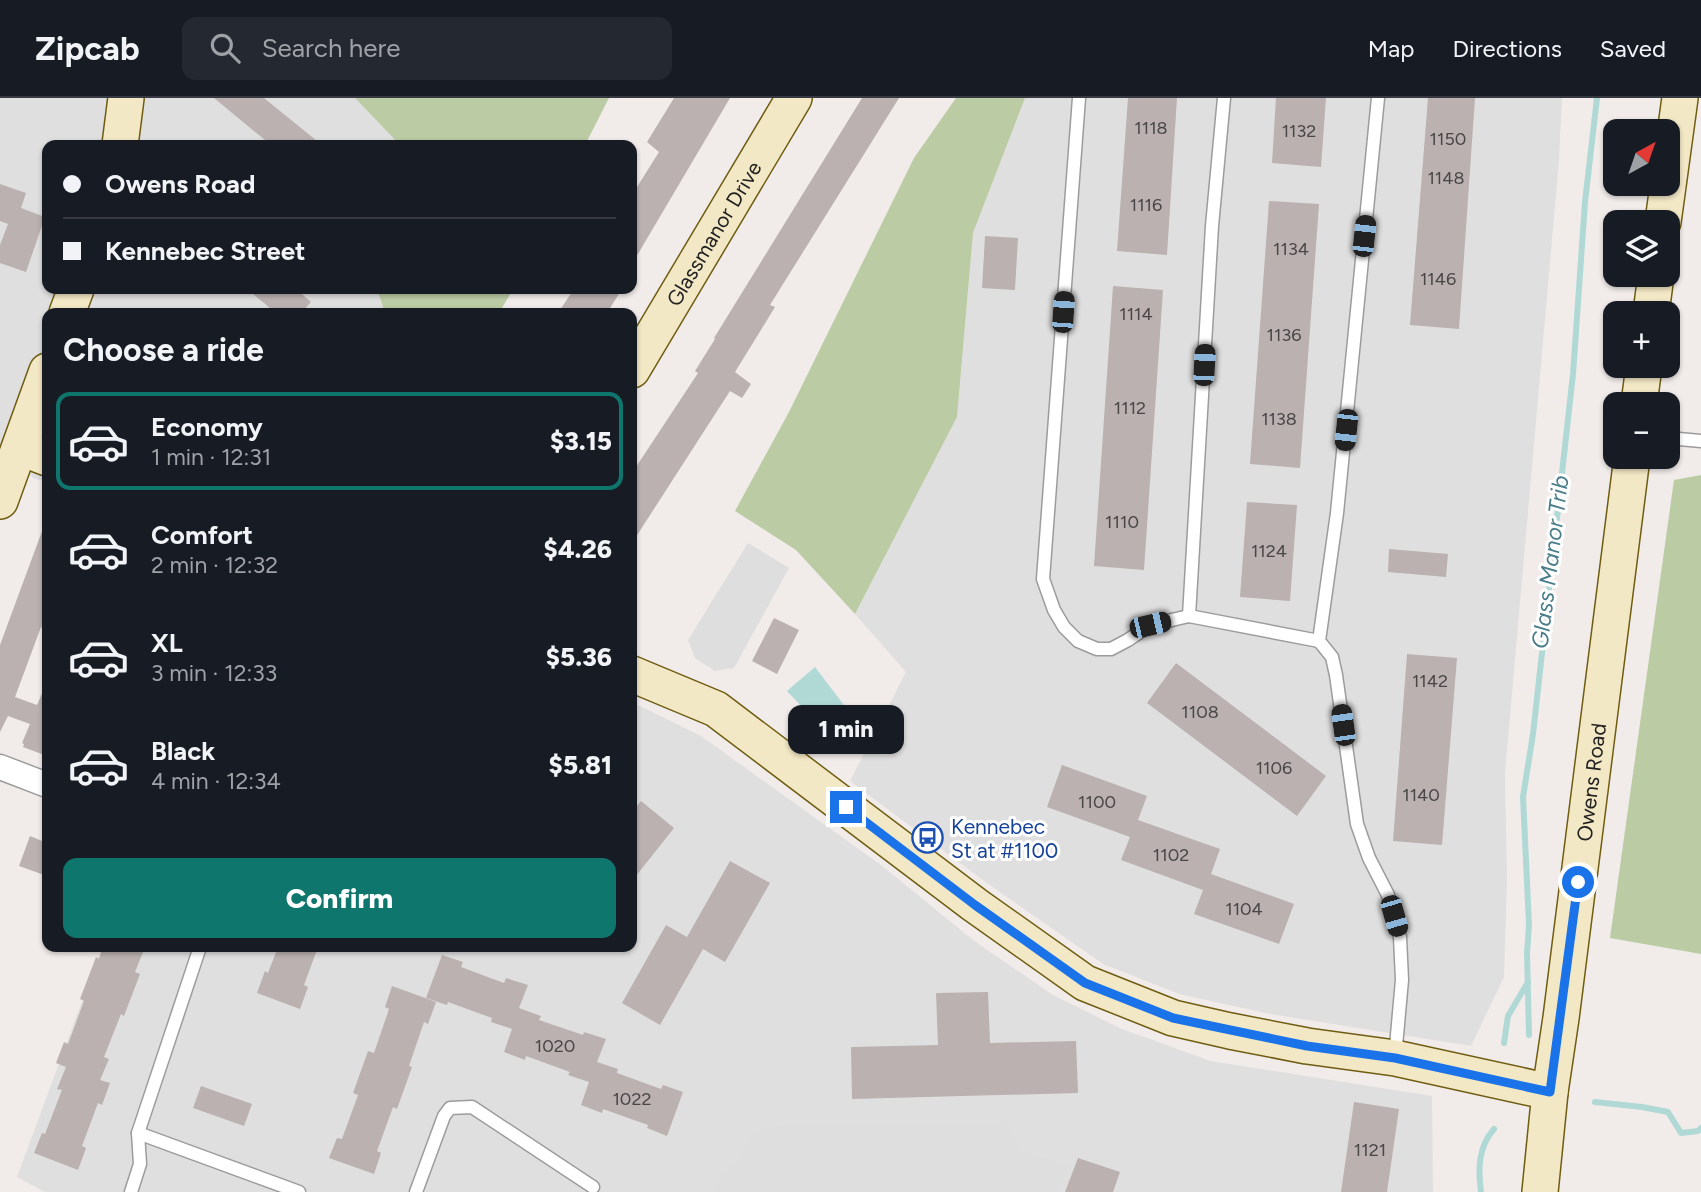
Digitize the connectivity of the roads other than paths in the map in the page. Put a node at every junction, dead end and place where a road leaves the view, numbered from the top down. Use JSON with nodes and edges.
{"nodes":[{"id":1,"x":126,"y":98,"type":"edge"},
{"id":2,"x":794,"y":98,"type":"edge"},
{"id":3,"x":1079,"y":98,"type":"edge"},
{"id":4,"x":1224,"y":98,"type":"edge"},
{"id":5,"x":1378,"y":98,"type":"edge"},
{"id":6,"x":1680,"y":98,"type":"edge"},
{"id":7,"x":121,"y":140,"type":"edge"},
{"id":8,"x":1665,"y":210,"type":"edge"},
{"id":9,"x":637,"y":362,"type":"edge"},
{"id":10,"x":42,"y":403,"type":"edge"},
{"id":11,"x":1680,"y":439,"type":"edge"},
{"id":12,"x":1701,"y":441,"type":"edge"},
{"id":13,"x":34,"y":453,"type":"edge"},
{"id":14,"x":1630,"y":469,"type":"edge"},
{"id":15,"x":0,"y":501,"type":"edge"},
{"id":16,"x":1189,"y":616,"type":"junction"},
{"id":17,"x":1319,"y":641,"type":"junction"},
{"id":18,"x":637,"y":676,"type":"edge"},
{"id":19,"x":0,"y":767,"type":"edge"},
{"id":20,"x":42,"y":783,"type":"edge"},
{"id":21,"x":198,"y":952,"type":"edge"},
{"id":22,"x":1395,"y":1058,"type":"junction"},
{"id":23,"x":1550,"y":1092,"type":"junction"},
{"id":24,"x":138,"y":1133,"type":"junction"},
{"id":25,"x":593,"y":1187,"type":"dead end"},
{"id":26,"x":131,"y":1192,"type":"edge"},
{"id":27,"x":299,"y":1192,"type":"edge"},
{"id":28,"x":416,"y":1192,"type":"edge"},
{"id":29,"x":1540,"y":1192,"type":"edge"}],
"edges":[{"from":1,"to":7,"type":"street"},
{"from":2,"to":9,"type":"street","name":"Glassmanor Drive"},
{"from":3,"to":16,"type":"lane"},
{"from":4,"to":16,"type":"lane"},
{"from":5,"to":17,"type":"lane"},
{"from":6,"to":8,"type":"street"},
{"from":10,"to":13,"type":"street"},
{"from":11,"to":12,"type":"lane"},
{"from":13,"to":15,"type":"street"},
{"from":14,"to":23,"type":"street","name":"Owens Road"},
{"from":16,"to":17,"type":"lane"},
{"from":17,"to":22,"type":"lane"},
{"from":18,"to":22,"type":"street"},
{"from":19,"to":20,"type":"street"},
{"from":21,"to":24,"type":"lane"},
{"from":22,"to":23,"type":"street"},
{"from":23,"to":29,"type":"street","name":"Owens Road"},
{"from":24,"to":26,"type":"lane"},
{"from":24,"to":27,"type":"lane"},
{"from":25,"to":28,"type":"lane"}]}
